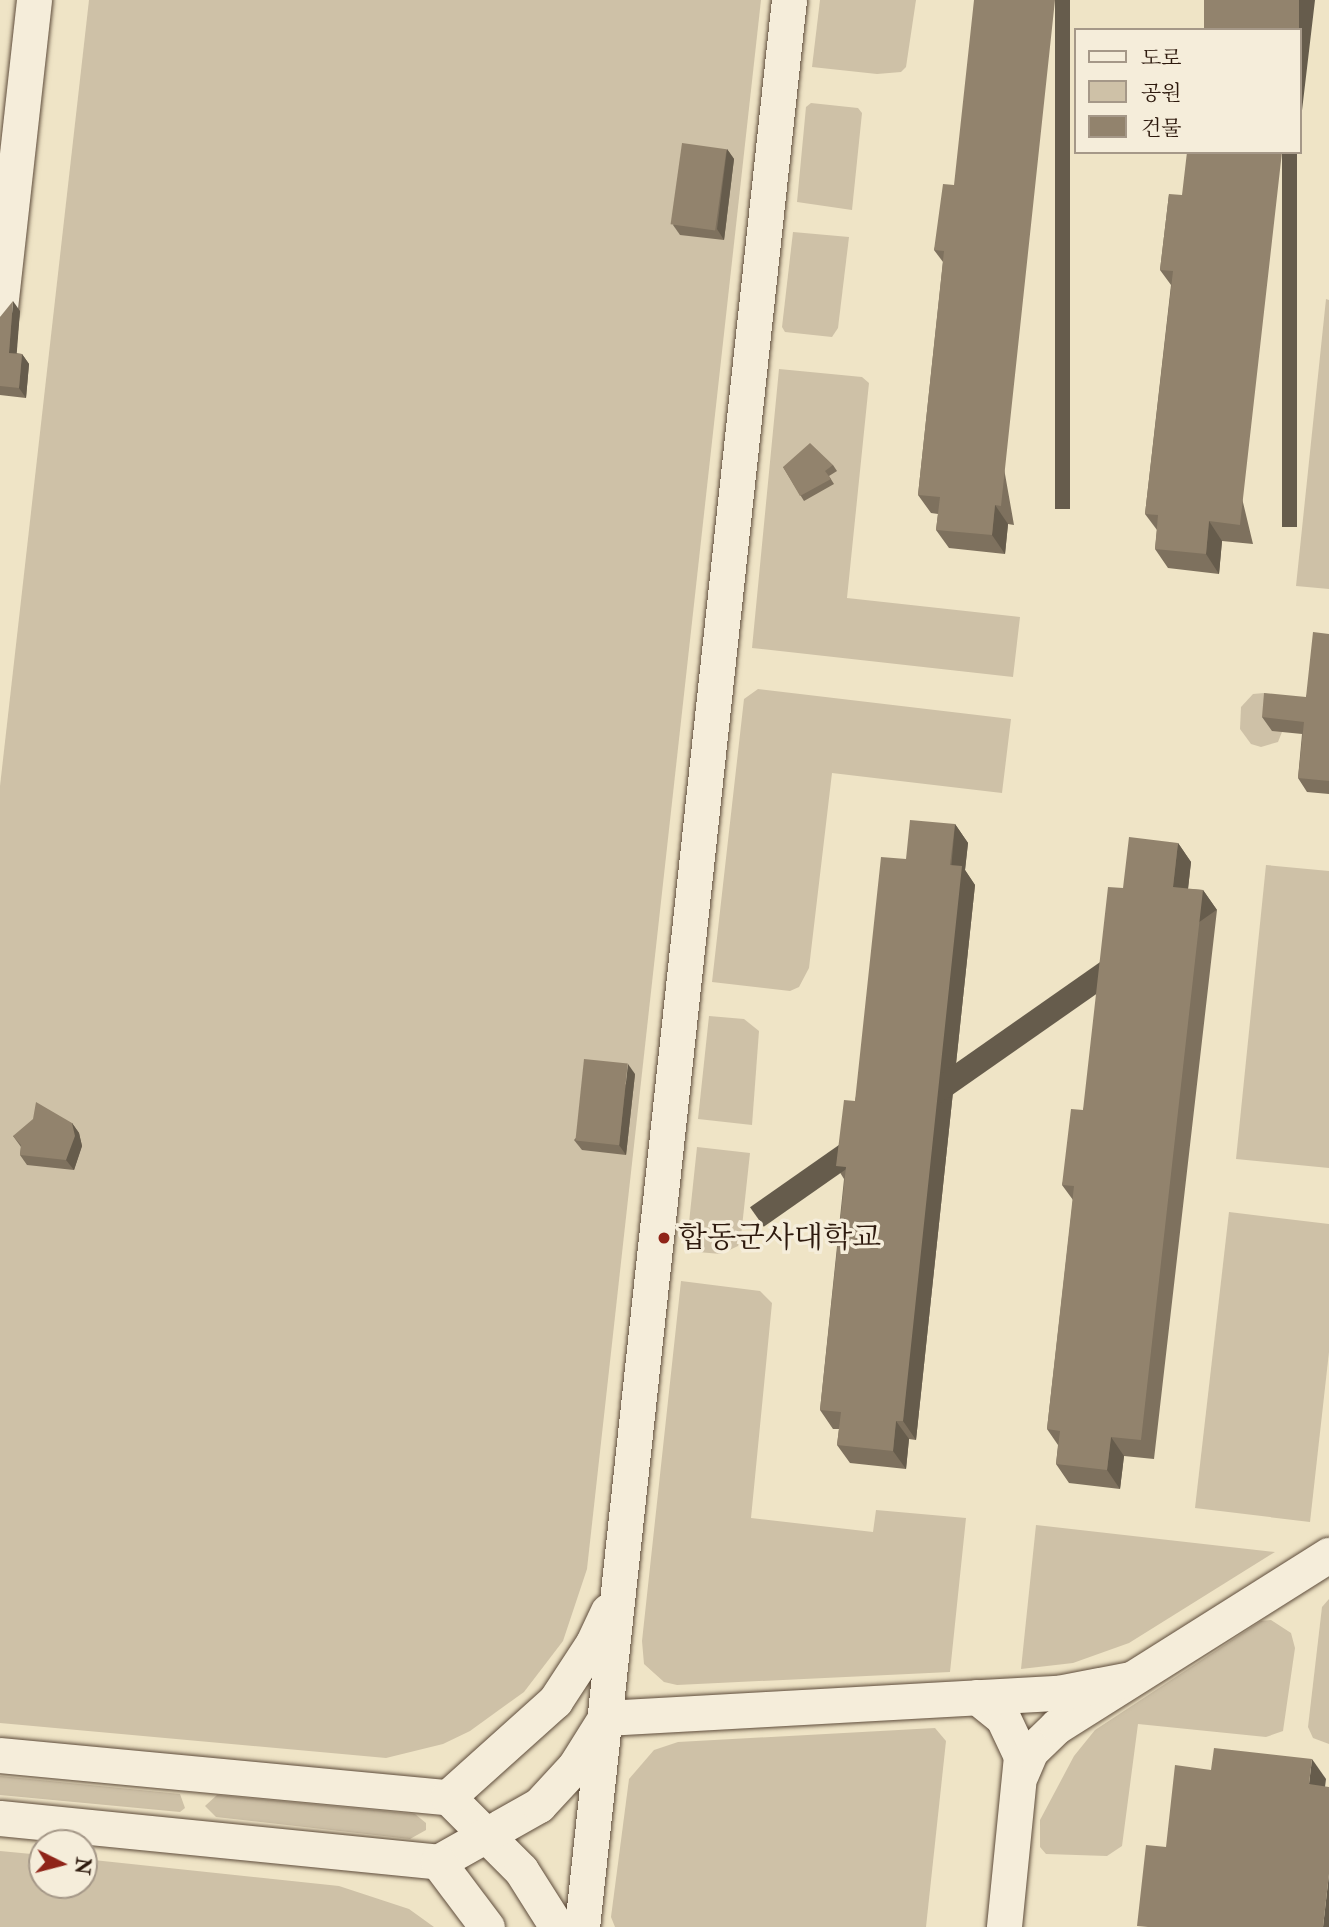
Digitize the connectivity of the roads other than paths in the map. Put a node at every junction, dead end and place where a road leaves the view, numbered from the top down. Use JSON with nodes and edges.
{"nodes":[{"id":1,"x":34,"y":0,"type":"edge"},
{"id":2,"x":789,"y":0,"type":"edge"},
{"id":3,"x":0,"y":308,"type":"edge"},
{"id":4,"x":1329,"y":1555,"type":"edge"},
{"id":5,"x":619,"y":1580,"type":"junction"},
{"id":6,"x":1130,"y":1679,"type":"junction"},
{"id":7,"x":977,"y":1697,"type":"junction"},
{"id":8,"x":606,"y":1718,"type":"junction"},
{"id":9,"x":0,"y":1755,"type":"edge"},
{"id":10,"x":1021,"y":1774,"type":"junction"},
{"id":11,"x":448,"y":1797,"type":"junction"},
{"id":12,"x":0,"y":1818,"type":"edge"},
{"id":13,"x":490,"y":1835,"type":"junction"},
{"id":14,"x":438,"y":1862,"type":"junction"},
{"id":15,"x":487,"y":1927,"type":"edge"},
{"id":16,"x":557,"y":1927,"type":"edge"},
{"id":17,"x":582,"y":1927,"type":"edge"},
{"id":18,"x":1003,"y":1927,"type":"edge"}],
"edges":[{"from":1,"to":3,"type":"street"},
{"from":2,"to":5,"type":"street"},
{"from":4,"to":6,"type":"street"},
{"from":5,"to":8,"type":"street"},
{"from":5,"to":11,"type":"street"},
{"from":6,"to":7,"type":"street"},
{"from":6,"to":10,"type":"street"},
{"from":7,"to":8,"type":"street"},
{"from":7,"to":10,"type":"street"},
{"from":8,"to":13,"type":"street"},
{"from":8,"to":17,"type":"street"},
{"from":9,"to":11,"type":"street"},
{"from":10,"to":18,"type":"street"},
{"from":11,"to":13,"type":"street"},
{"from":12,"to":14,"type":"street"},
{"from":13,"to":14,"type":"street"},
{"from":13,"to":16,"type":"street"},
{"from":14,"to":15,"type":"street"}]}
